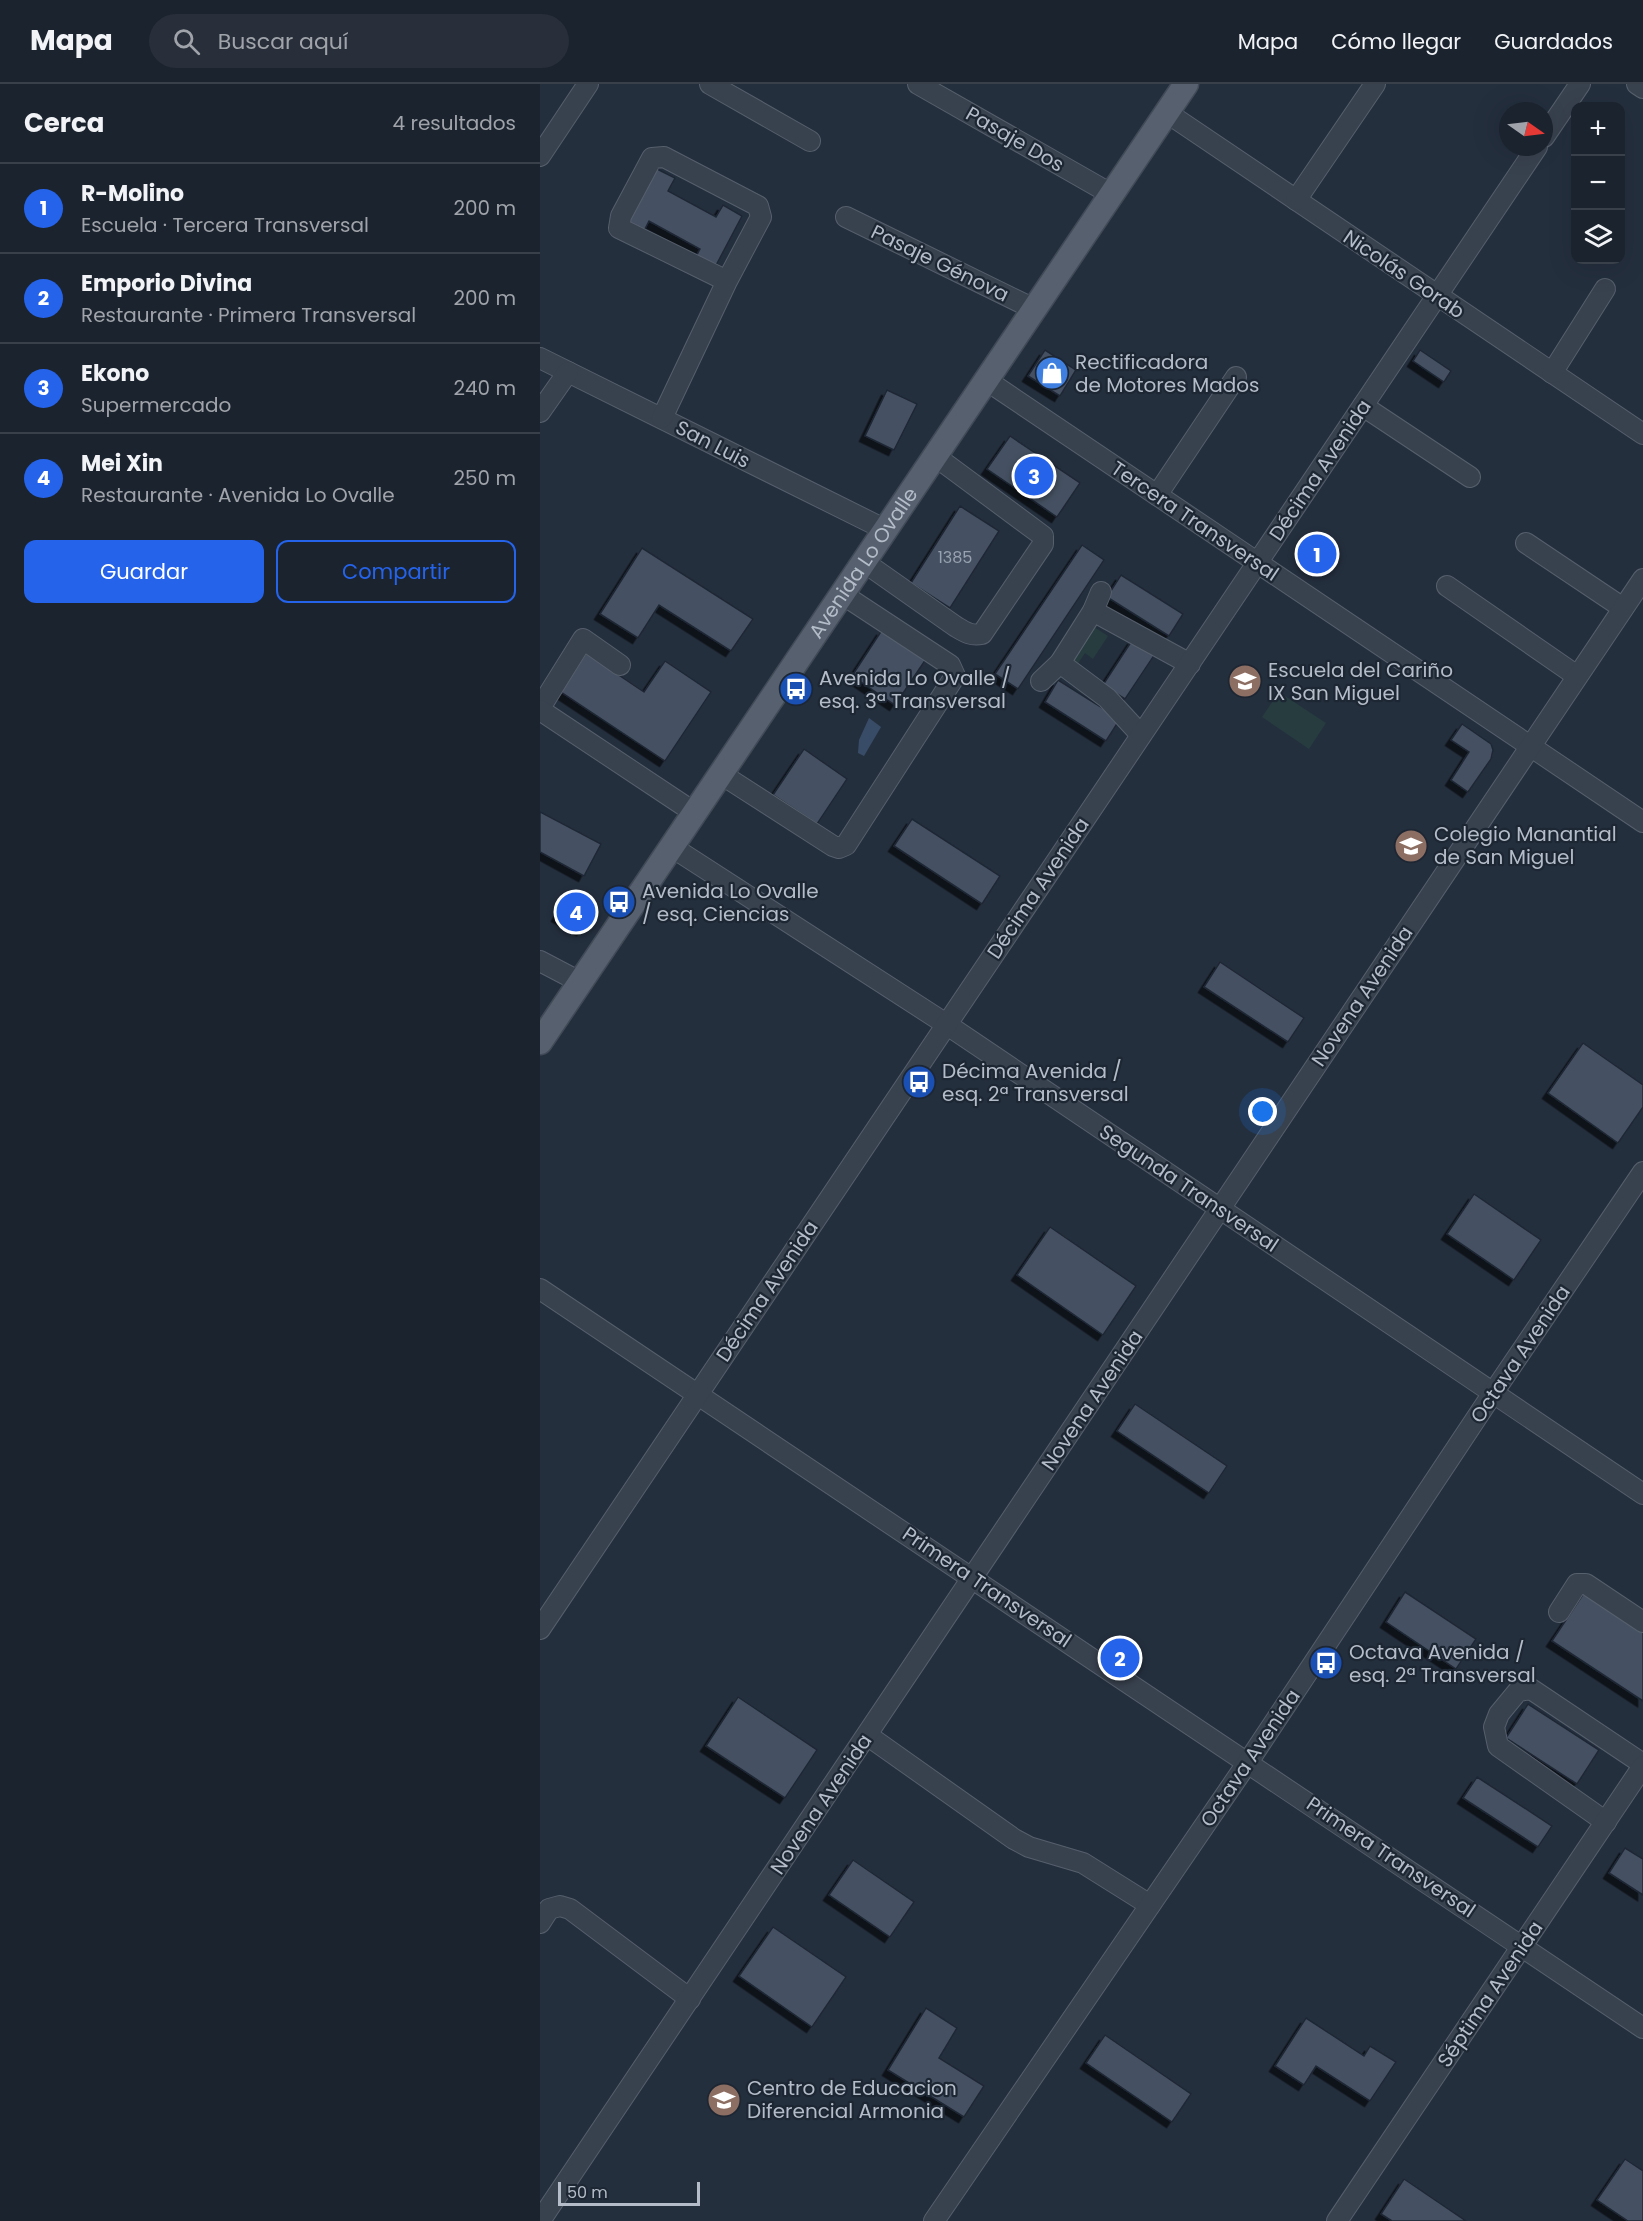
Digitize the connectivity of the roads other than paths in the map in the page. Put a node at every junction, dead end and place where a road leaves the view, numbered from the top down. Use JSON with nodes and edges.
{"nodes":[{"id":1,"x":588,"y":84,"type":"edge"},
{"id":2,"x":710,"y":84,"type":"edge"},
{"id":3,"x":918,"y":84,"type":"edge"},
{"id":4,"x":1375,"y":84,"type":"edge"},
{"id":5,"x":1580,"y":84,"type":"edge"},
{"id":6,"x":1637,"y":84,"type":"edge"},
{"id":7,"x":1177,"y":87,"type":"edge"},
{"id":8,"x":1643,"y":88,"type":"edge"},
{"id":9,"x":1166,"y":112,"type":"junction"},
{"id":10,"x":1553,"y":124,"type":"edge"},
{"id":11,"x":810,"y":141,"type":"dead end"},
{"id":12,"x":540,"y":156,"type":"edge"},
{"id":13,"x":1531,"y":156,"type":"edge"},
{"id":14,"x":1111,"y":194,"type":"junction"},
{"id":15,"x":1296,"y":200,"type":"junction"},
{"id":16,"x":846,"y":217,"type":"dead end"},
{"id":17,"x":727,"y":281,"type":"junction"},
{"id":18,"x":1605,"y":289,"type":"dead end"},
{"id":19,"x":1437,"y":296,"type":"junction"},
{"id":20,"x":1034,"y":309,"type":"junction"},
{"id":21,"x":540,"y":358,"type":"edge"},
{"id":22,"x":568,"y":372,"type":"junction"},
{"id":23,"x":1552,"y":373,"type":"junction"},
{"id":24,"x":1236,"y":376,"type":"dead end"},
{"id":25,"x":986,"y":380,"type":"junction"},
{"id":26,"x":1363,"y":406,"type":"junction"},
{"id":27,"x":540,"y":412,"type":"edge"},
{"id":28,"x":662,"y":418,"type":"junction"},
{"id":29,"x":1643,"y":434,"type":"edge"},
{"id":30,"x":935,"y":456,"type":"junction"},
{"id":31,"x":1470,"y":477,"type":"dead end"},
{"id":32,"x":1157,"y":495,"type":"junction"},
{"id":33,"x":886,"y":530,"type":"junction"},
{"id":34,"x":1526,"y":543,"type":"dead end"},
{"id":35,"x":864,"y":562,"type":"junction"},
{"id":36,"x":1257,"y":563,"type":"junction"},
{"id":37,"x":1643,"y":579,"type":"edge"},
{"id":38,"x":1447,"y":586,"type":"dead end"},
{"id":39,"x":1101,"y":592,"type":"dead end"},
{"id":40,"x":842,"y":594,"type":"junction"},
{"id":41,"x":1623,"y":608,"type":"junction"},
{"id":42,"x":1093,"y":611,"type":"junction"},
{"id":43,"x":1060,"y":663,"type":"junction"},
{"id":44,"x":1190,"y":663,"type":"junction"},
{"id":45,"x":620,"y":664,"type":"dead end"},
{"id":46,"x":1577,"y":676,"type":"junction"},
{"id":47,"x":1041,"y":681,"type":"dead end"},
{"id":48,"x":540,"y":709,"type":"edge"},
{"id":49,"x":1141,"y":735,"type":"junction"},
{"id":50,"x":1529,"y":746,"type":"junction"},
{"id":51,"x":721,"y":774,"type":"junction"},
{"id":52,"x":695,"y":813,"type":"junction"},
{"id":53,"x":1643,"y":822,"type":"edge"},
{"id":54,"x":672,"y":847,"type":"junction"},
{"id":55,"x":540,"y":961,"type":"edge"},
{"id":56,"x":580,"y":982,"type":"junction"},
{"id":57,"x":946,"y":1024,"type":"junction"},
{"id":58,"x":540,"y":1042,"type":"edge"},
{"id":59,"x":1643,"y":1172,"type":"edge"},
{"id":60,"x":1220,"y":1209,"type":"junction"},
{"id":61,"x":540,"y":1288,"type":"edge"},
{"id":62,"x":698,"y":1393,"type":"junction"},
{"id":63,"x":1493,"y":1393,"type":"junction"},
{"id":64,"x":1643,"y":1494,"type":"edge"},
{"id":65,"x":973,"y":1577,"type":"junction"},
{"id":66,"x":1559,"y":1612,"type":"dead end"},
{"id":67,"x":1643,"y":1622,"type":"edge"},
{"id":68,"x":540,"y":1629,"type":"edge"},
{"id":69,"x":867,"y":1735,"type":"junction"},
{"id":70,"x":1248,"y":1761,"type":"junction"},
{"id":71,"x":1643,"y":1766,"type":"edge"},
{"id":72,"x":1606,"y":1822,"type":"junction"},
{"id":73,"x":1150,"y":1905,"type":"junction"},
{"id":74,"x":540,"y":1923,"type":"edge"},
{"id":75,"x":1522,"y":1946,"type":"junction"},
{"id":76,"x":690,"y":1999,"type":"junction"},
{"id":77,"x":1643,"y":2028,"type":"edge"},
{"id":78,"x":540,"y":2221,"type":"edge"},
{"id":79,"x":934,"y":2221,"type":"edge"},
{"id":80,"x":1338,"y":2221,"type":"edge"}],
"edges":[{"from":1,"to":12,"type":"street"},
{"from":2,"to":11,"type":"street"},
{"from":3,"to":14,"type":"street","name":"Pasaje Dos"},
{"from":4,"to":15,"type":"street"},
{"from":5,"to":10,"type":"street"},
{"from":6,"to":8,"type":"street"},
{"from":7,"to":9,"type":"main road","name":"Avenida Lo Ovalle"},
{"from":9,"to":14,"type":"main road","name":"Avenida Lo Ovalle"},
{"from":9,"to":15,"type":"street","name":"Nicolás Gorab"},
{"from":13,"to":19,"type":"street","name":"Décima Avenida"},
{"from":14,"to":20,"type":"main road","name":"Avenida Lo Ovalle"},
{"from":15,"to":19,"type":"street","name":"Nicolás Gorab"},
{"from":16,"to":20,"type":"street","name":"Pasaje Génova"},
{"from":17,"to":17,"type":"street"},
{"from":17,"to":28,"type":"street"},
{"from":18,"to":23,"type":"street"},
{"from":19,"to":23,"type":"street","name":"Nicolás Gorab"},
{"from":19,"to":26,"type":"street","name":"Décima Avenida"},
{"from":20,"to":25,"type":"main road","name":"Avenida Lo Ovalle"},
{"from":21,"to":22,"type":"street","name":"San Luis"},
{"from":22,"to":27,"type":"street"},
{"from":22,"to":28,"type":"street","name":"San Luis"},
{"from":23,"to":29,"type":"street","name":"Nicolás Gorab"},
{"from":24,"to":32,"type":"street"},
{"from":25,"to":30,"type":"main road","name":"Avenida Lo Ovalle"},
{"from":25,"to":32,"type":"street","name":"Tercera Transversal"},
{"from":26,"to":31,"type":"street"},
{"from":26,"to":36,"type":"street","name":"Décima Avenida"},
{"from":28,"to":33,"type":"street","name":"San Luis"},
{"from":30,"to":33,"type":"main road","name":"Avenida Lo Ovalle"},
{"from":30,"to":35,"type":"street"},
{"from":32,"to":36,"type":"street","name":"Tercera Transversal"},
{"from":33,"to":35,"type":"main road","name":"Avenida Lo Ovalle"},
{"from":34,"to":41,"type":"street"},
{"from":35,"to":40,"type":"main road","name":"Avenida Lo Ovalle"},
{"from":36,"to":44,"type":"street","name":"Décima Avenida"},
{"from":36,"to":50,"type":"street","name":"Tercera Transversal"},
{"from":37,"to":41,"type":"street","name":"Novena Avenida"},
{"from":38,"to":46,"type":"street"},
{"from":39,"to":42,"type":"street"},
{"from":40,"to":51,"type":"main road","name":"Avenida Lo Ovalle"},
{"from":40,"to":51,"type":"street"},
{"from":41,"to":46,"type":"street","name":"Novena Avenida"},
{"from":42,"to":43,"type":"street"},
{"from":42,"to":44,"type":"street"},
{"from":43,"to":47,"type":"street"},
{"from":43,"to":49,"type":"street"},
{"from":44,"to":49,"type":"street","name":"Décima Avenida"},
{"from":45,"to":48,"type":"street"},
{"from":46,"to":50,"type":"street","name":"Novena Avenida"},
{"from":48,"to":52,"type":"street"},
{"from":49,"to":57,"type":"street","name":"Décima Avenida"},
{"from":50,"to":53,"type":"street","name":"Tercera Transversal"},
{"from":50,"to":60,"type":"street","name":"Novena Avenida"},
{"from":51,"to":52,"type":"main road","name":"Avenida Lo Ovalle"},
{"from":52,"to":54,"type":"main road","name":"Avenida Lo Ovalle"},
{"from":54,"to":56,"type":"main road","name":"Avenida Lo Ovalle"},
{"from":54,"to":57,"type":"street","name":"Segunda Transversal"},
{"from":55,"to":56,"type":"street"},
{"from":56,"to":58,"type":"main road","name":"Avenida Lo Ovalle"},
{"from":57,"to":60,"type":"street","name":"Segunda Transversal"},
{"from":57,"to":62,"type":"street","name":"Décima Avenida"},
{"from":59,"to":63,"type":"street","name":"Octava Avenida"},
{"from":60,"to":63,"type":"street","name":"Segunda Transversal"},
{"from":60,"to":65,"type":"street","name":"Novena Avenida"},
{"from":61,"to":62,"type":"street","name":"Primera Transversal"},
{"from":62,"to":65,"type":"street","name":"Primera Transversal"},
{"from":62,"to":68,"type":"street","name":"Décima Avenida"},
{"from":63,"to":64,"type":"street","name":"Segunda Transversal"},
{"from":63,"to":70,"type":"street","name":"Octava Avenida"},
{"from":65,"to":69,"type":"street","name":"Novena Avenida"},
{"from":65,"to":70,"type":"street","name":"Primera Transversal"},
{"from":66,"to":67,"type":"street"},
{"from":69,"to":73,"type":"street"},
{"from":69,"to":76,"type":"street","name":"Novena Avenida"},
{"from":70,"to":73,"type":"street","name":"Octava Avenida"},
{"from":70,"to":75,"type":"street","name":"Primera Transversal"},
{"from":71,"to":72,"type":"street","name":"Séptima Avenida"},
{"from":71,"to":72,"type":"street"},
{"from":72,"to":75,"type":"street","name":"Séptima Avenida"},
{"from":73,"to":79,"type":"street","name":"Octava Avenida"},
{"from":74,"to":76,"type":"street"},
{"from":75,"to":77,"type":"street","name":"Primera Transversal"},
{"from":75,"to":80,"type":"street","name":"Séptima Avenida"},
{"from":76,"to":78,"type":"street","name":"Novena Avenida"}]}
